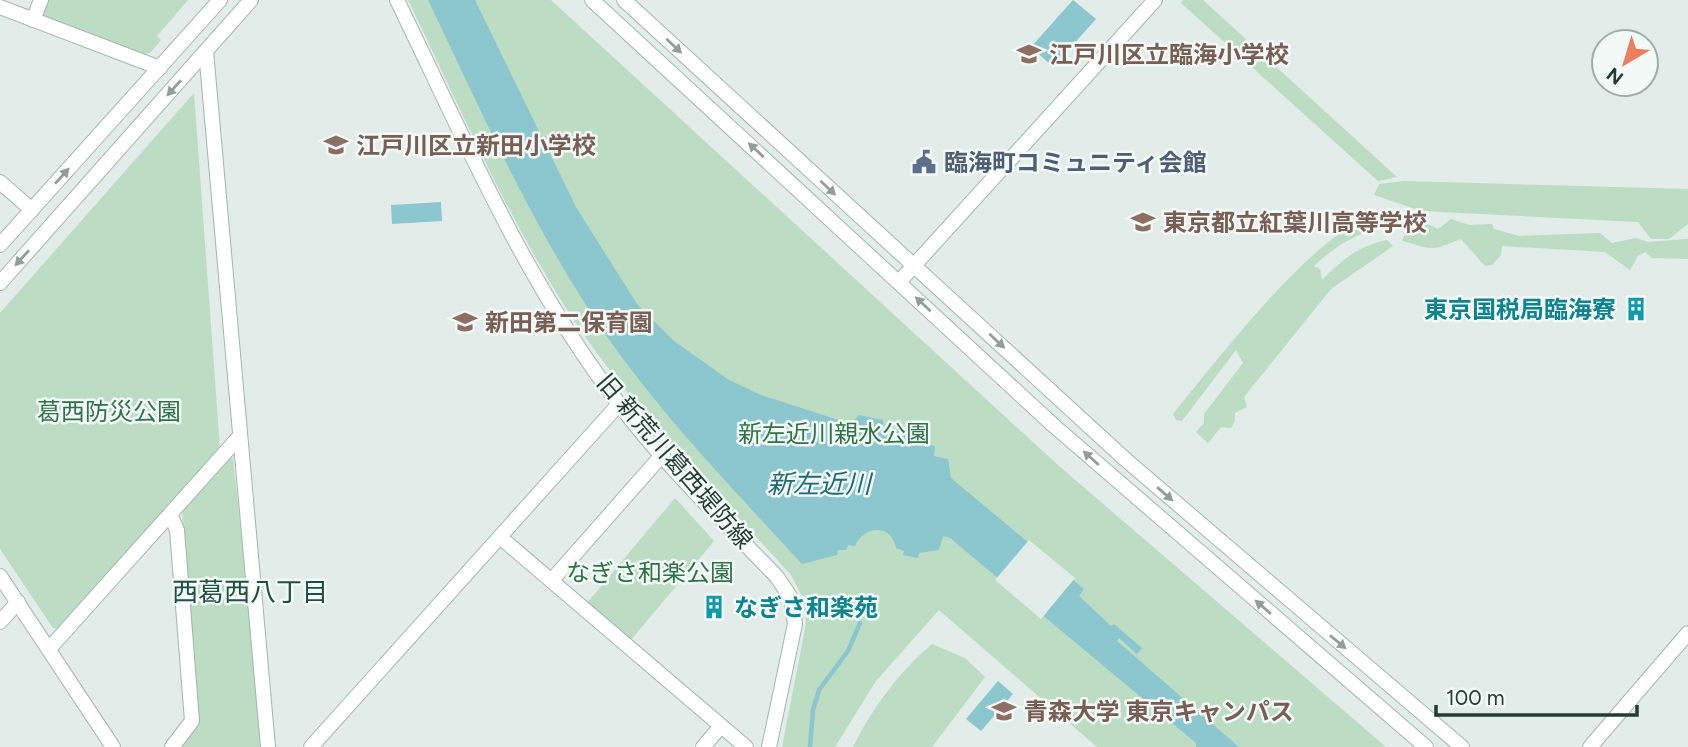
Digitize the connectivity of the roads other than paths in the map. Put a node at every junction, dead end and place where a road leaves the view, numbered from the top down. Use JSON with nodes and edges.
{"nodes":[{"id":1,"x":41,"y":0,"type":"edge"},
{"id":2,"x":220,"y":0,"type":"edge"},
{"id":3,"x":251,"y":0,"type":"edge"},
{"id":4,"x":397,"y":0,"type":"edge"},
{"id":5,"x":592,"y":0,"type":"edge"},
{"id":6,"x":624,"y":0,"type":"edge"},
{"id":7,"x":1155,"y":0,"type":"edge"},
{"id":8,"x":2,"y":13,"type":"edge"},
{"id":9,"x":33,"y":20,"type":"junction"},
{"id":10,"x":206,"y":51,"type":"junction"},
{"id":11,"x":160,"y":68,"type":"junction"},
{"id":12,"x":0,"y":182,"type":"edge"},
{"id":13,"x":32,"y":209,"type":"junction"},
{"id":14,"x":0,"y":245,"type":"edge"},
{"id":15,"x":914,"y":266,"type":"junction"},
{"id":16,"x":899,"y":282,"type":"junction"},
{"id":17,"x":0,"y":283,"type":"edge"},
{"id":18,"x":619,"y":404,"type":"junction"},
{"id":19,"x":240,"y":436,"type":"junction"},
{"id":20,"x":663,"y":454,"type":"junction"},
{"id":21,"x":170,"y":514,"type":"junction"},
{"id":22,"x":500,"y":537,"type":"junction"},
{"id":23,"x":0,"y":576,"type":"edge"},
{"id":24,"x":552,"y":580,"type":"junction"},
{"id":25,"x":18,"y":602,"type":"junction"},
{"id":26,"x":0,"y":622,"type":"edge"},
{"id":27,"x":1688,"y":633,"type":"edge"},
{"id":28,"x":50,"y":649,"type":"junction"},
{"id":29,"x":721,"y":726,"type":"junction"},
{"id":30,"x":113,"y":747,"type":"edge"},
{"id":31,"x":172,"y":747,"type":"edge"},
{"id":32,"x":268,"y":747,"type":"edge"},
{"id":33,"x":311,"y":747,"type":"edge"},
{"id":34,"x":703,"y":747,"type":"edge"},
{"id":35,"x":746,"y":747,"type":"edge"},
{"id":36,"x":769,"y":747,"type":"edge"},
{"id":37,"x":1426,"y":747,"type":"edge"},
{"id":38,"x":1462,"y":747,"type":"edge"},
{"id":39,"x":1590,"y":747,"type":"edge"}],
"edges":[{"from":1,"to":9,"type":"street"},
{"from":2,"to":11,"type":"street"},
{"from":3,"to":10,"type":"street"},
{"from":4,"to":18,"type":"street","name":"旧 新荒川葛西堤防線"},
{"from":16,"to":5,"type":"street","one_way":true},
{"from":6,"to":15,"type":"street","one_way":true},
{"from":7,"to":15,"type":"street"},
{"from":8,"to":9,"type":"street"},
{"from":9,"to":11,"type":"street"},
{"from":10,"to":17,"type":"street","one_way":true},
{"from":10,"to":19,"type":"street"},
{"from":13,"to":11,"type":"street","one_way":true},
{"from":12,"to":13,"type":"street"},
{"from":13,"to":14,"type":"street"},
{"from":15,"to":16,"type":"street"},
{"from":15,"to":38,"type":"street","one_way":true},
{"from":37,"to":16,"type":"street","one_way":true},
{"from":18,"to":20,"type":"street","name":"旧 新荒川葛西堤防線"},
{"from":18,"to":22,"type":"street"},
{"from":19,"to":21,"type":"street"},
{"from":19,"to":32,"type":"street"},
{"from":20,"to":24,"type":"street"},
{"from":20,"to":36,"type":"street","name":"旧 新荒川葛西堤防線"},
{"from":21,"to":28,"type":"street"},
{"from":21,"to":31,"type":"street"},
{"from":22,"to":24,"type":"street"},
{"from":22,"to":33,"type":"street"},
{"from":23,"to":25,"type":"street"},
{"from":24,"to":29,"type":"street"},
{"from":25,"to":26,"type":"street"},
{"from":25,"to":28,"type":"street"},
{"from":27,"to":39,"type":"street"},
{"from":28,"to":30,"type":"street"},
{"from":29,"to":34,"type":"street"},
{"from":29,"to":35,"type":"street"}]}
